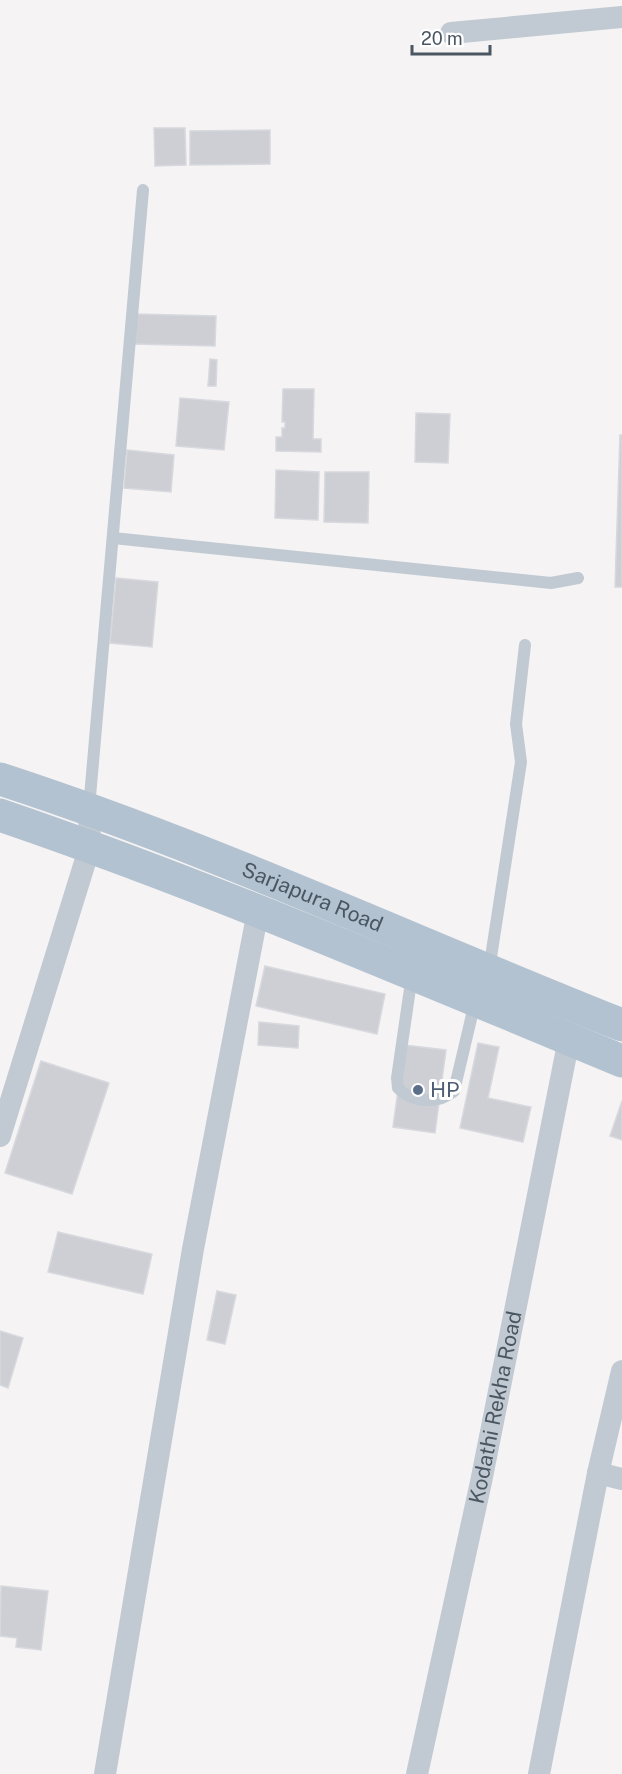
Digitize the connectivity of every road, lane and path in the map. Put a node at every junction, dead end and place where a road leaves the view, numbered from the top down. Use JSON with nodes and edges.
{"nodes":[{"id":1,"x":622,"y":17,"type":"edge"},
{"id":2,"x":451,"y":33,"type":"dead end"},
{"id":3,"x":143,"y":190,"type":"dead end"},
{"id":4,"x":112,"y":538,"type":"junction"},
{"id":5,"x":578,"y":578,"type":"dead end"},
{"id":6,"x":525,"y":645,"type":"dead end"},
{"id":7,"x":0,"y":779,"type":"edge"},
{"id":8,"x":89,"y":808,"type":"junction"},
{"id":9,"x":0,"y":815,"type":"edge"},
{"id":10,"x":90,"y":846,"type":"junction"},
{"id":11,"x":258,"y":911,"type":"junction"},
{"id":12,"x":412,"y":975,"type":"junction"},
{"id":13,"x":482,"y":986,"type":"junction"},
{"id":14,"x":622,"y":1025,"type":"edge"},
{"id":15,"x":569,"y":1039,"type":"junction"},
{"id":16,"x":622,"y":1061,"type":"edge"},
{"id":17,"x":0,"y":1136,"type":"edge"},
{"id":18,"x":622,"y":1371,"type":"edge"},
{"id":19,"x":598,"y":1473,"type":"junction"},
{"id":20,"x":622,"y":1479,"type":"edge"},
{"id":21,"x":105,"y":1774,"type":"edge"},
{"id":22,"x":417,"y":1774,"type":"edge"},
{"id":23,"x":540,"y":1774,"type":"edge"}],
"edges":[{"from":1,"to":2,"type":"street"},
{"from":3,"to":4,"type":"lane"},
{"from":4,"to":5,"type":"lane"},
{"from":4,"to":8,"type":"lane"},
{"from":6,"to":13,"type":"lane"},
{"from":7,"to":8,"type":"main road","name":"Sarjapura Road"},
{"from":8,"to":10,"type":"street"},
{"from":8,"to":13,"type":"main road","name":"Sarjapura Road"},
{"from":9,"to":10,"type":"main road","name":"Sarjapura Road"},
{"from":10,"to":11,"type":"main road","name":"Sarjapura Road"},
{"from":10,"to":17,"type":"street"},
{"from":11,"to":12,"type":"main road","name":"Sarjapura Road"},
{"from":11,"to":21,"type":"street"},
{"from":12,"to":13,"type":"main road","name":"Sarjapura Road"},
{"from":12,"to":13,"type":"lane"},
{"from":13,"to":14,"type":"main road","name":"Sarjapura Road"},
{"from":13,"to":15,"type":"main road","name":"Sarjapura Road"},
{"from":15,"to":16,"type":"main road","name":"Sarjapura Road"},
{"from":15,"to":22,"type":"street","name":"Kodathi Rekha Road"},
{"from":18,"to":19,"type":"street"},
{"from":19,"to":20,"type":"street"},
{"from":19,"to":23,"type":"street"}]}
